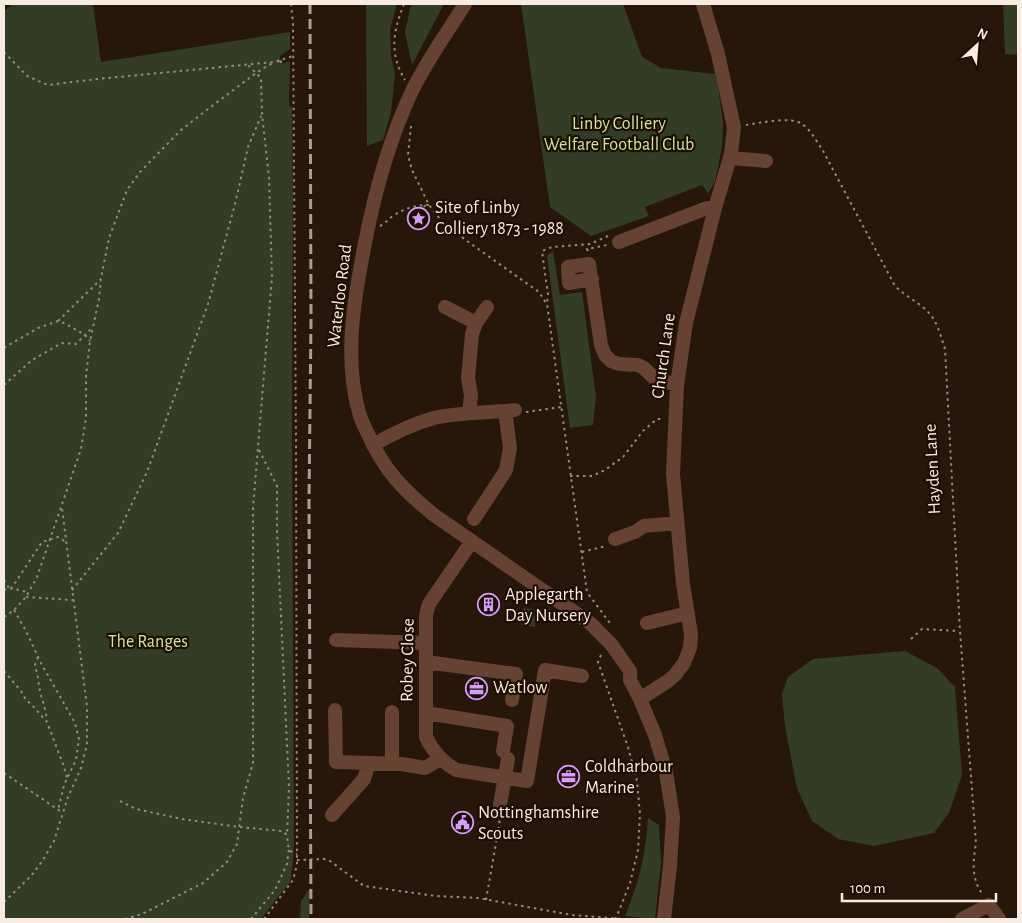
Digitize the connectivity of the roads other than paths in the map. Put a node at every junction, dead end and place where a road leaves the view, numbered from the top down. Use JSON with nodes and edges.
{"nodes":[{"id":1,"x":465,"y":4,"type":"edge"},
{"id":2,"x":703,"y":4,"type":"edge"},
{"id":3,"x":730,"y":158,"type":"junction"},
{"id":4,"x":766,"y":161,"type":"dead end"},
{"id":5,"x":715,"y":208,"type":"junction"},
{"id":6,"x":617,"y":238,"type":"road end"},
{"id":7,"x":592,"y":279,"type":"junction"},
{"id":8,"x":445,"y":307,"type":"dead end"},
{"id":9,"x":487,"y":307,"type":"dead end"},
{"id":10,"x":476,"y":323,"type":"junction"},
{"id":11,"x":677,"y":385,"type":"junction"},
{"id":12,"x":469,"y":413,"type":"junction"},
{"id":13,"x":373,"y":445,"type":"junction"},
{"id":14,"x":474,"y":520,"type":"dead end"},
{"id":15,"x":677,"y":523,"type":"junction"},
{"id":16,"x":615,"y":539,"type":"road end"},
{"id":17,"x":472,"y":541,"type":"junction"},
{"id":18,"x":688,"y":613,"type":"junction"},
{"id":19,"x":647,"y":623,"type":"dead end"},
{"id":20,"x":336,"y":640,"type":"dead end"},
{"id":21,"x":426,"y":643,"type":"junction"},
{"id":22,"x":426,"y":662,"type":"junction"},
{"id":23,"x":582,"y":676,"type":"dead end"},
{"id":24,"x":640,"y":698,"type":"junction"},
{"id":25,"x":512,"y":700,"type":"dead end"},
{"id":26,"x":335,"y":710,"type":"dead end"},
{"id":27,"x":392,"y":712,"type":"dead end"},
{"id":28,"x":426,"y":713,"type":"junction"},
{"id":29,"x":440,"y":759,"type":"junction"},
{"id":30,"x":368,"y":763,"type":"junction"},
{"id":31,"x":397,"y":764,"type":"junction"},
{"id":32,"x":505,"y":778,"type":"junction"},
{"id":33,"x":500,"y":805,"type":"road end"},
{"id":34,"x":332,"y":815,"type":"dead end"},
{"id":35,"x":664,"y":919,"type":"edge"},
{"id":36,"x":962,"y":919,"type":"edge"},
{"id":37,"x":999,"y":919,"type":"edge"}],
"edges":[{"from":1,"to":13,"type":"street","name":"Waterloo Road"},
{"from":2,"to":3,"type":"street","name":"Church Lane"},
{"from":3,"to":4,"type":"street"},
{"from":3,"to":5,"type":"street","name":"Church Lane"},
{"from":5,"to":6,"type":"street"},
{"from":5,"to":11,"type":"street","name":"Church Lane"},
{"from":7,"to":7,"type":"street"},
{"from":7,"to":11,"type":"street"},
{"from":8,"to":10,"type":"street"},
{"from":9,"to":10,"type":"street"},
{"from":10,"to":12,"type":"street"},
{"from":11,"to":15,"type":"street","name":"Church Lane"},
{"from":12,"to":13,"type":"street"},
{"from":12,"to":14,"type":"street"},
{"from":13,"to":17,"type":"street","name":"Waterloo Road"},
{"from":15,"to":16,"type":"street"},
{"from":15,"to":18,"type":"street","name":"Church Lane"},
{"from":17,"to":21,"type":"street","name":"Robey Close"},
{"from":17,"to":24,"type":"street","name":"Waterloo Road"},
{"from":18,"to":19,"type":"street"},
{"from":18,"to":24,"type":"street","name":"Church Lane"},
{"from":20,"to":21,"type":"street"},
{"from":21,"to":22,"type":"street","name":"Robey Close"},
{"from":22,"to":25,"type":"street"},
{"from":22,"to":28,"type":"street","name":"Robey Close"},
{"from":23,"to":32,"type":"street","name":"Robey Close"},
{"from":24,"to":35,"type":"street","name":"Waterloo Road"},
{"from":26,"to":30,"type":"street"},
{"from":27,"to":31,"type":"street"},
{"from":28,"to":29,"type":"street","name":"Robey Close"},
{"from":28,"to":32,"type":"street"},
{"from":29,"to":31,"type":"street"},
{"from":29,"to":32,"type":"street","name":"Robey Close"},
{"from":30,"to":31,"type":"street"},
{"from":30,"to":34,"type":"street"},
{"from":32,"to":33,"type":"street"},
{"from":36,"to":37,"type":"street"}]}
